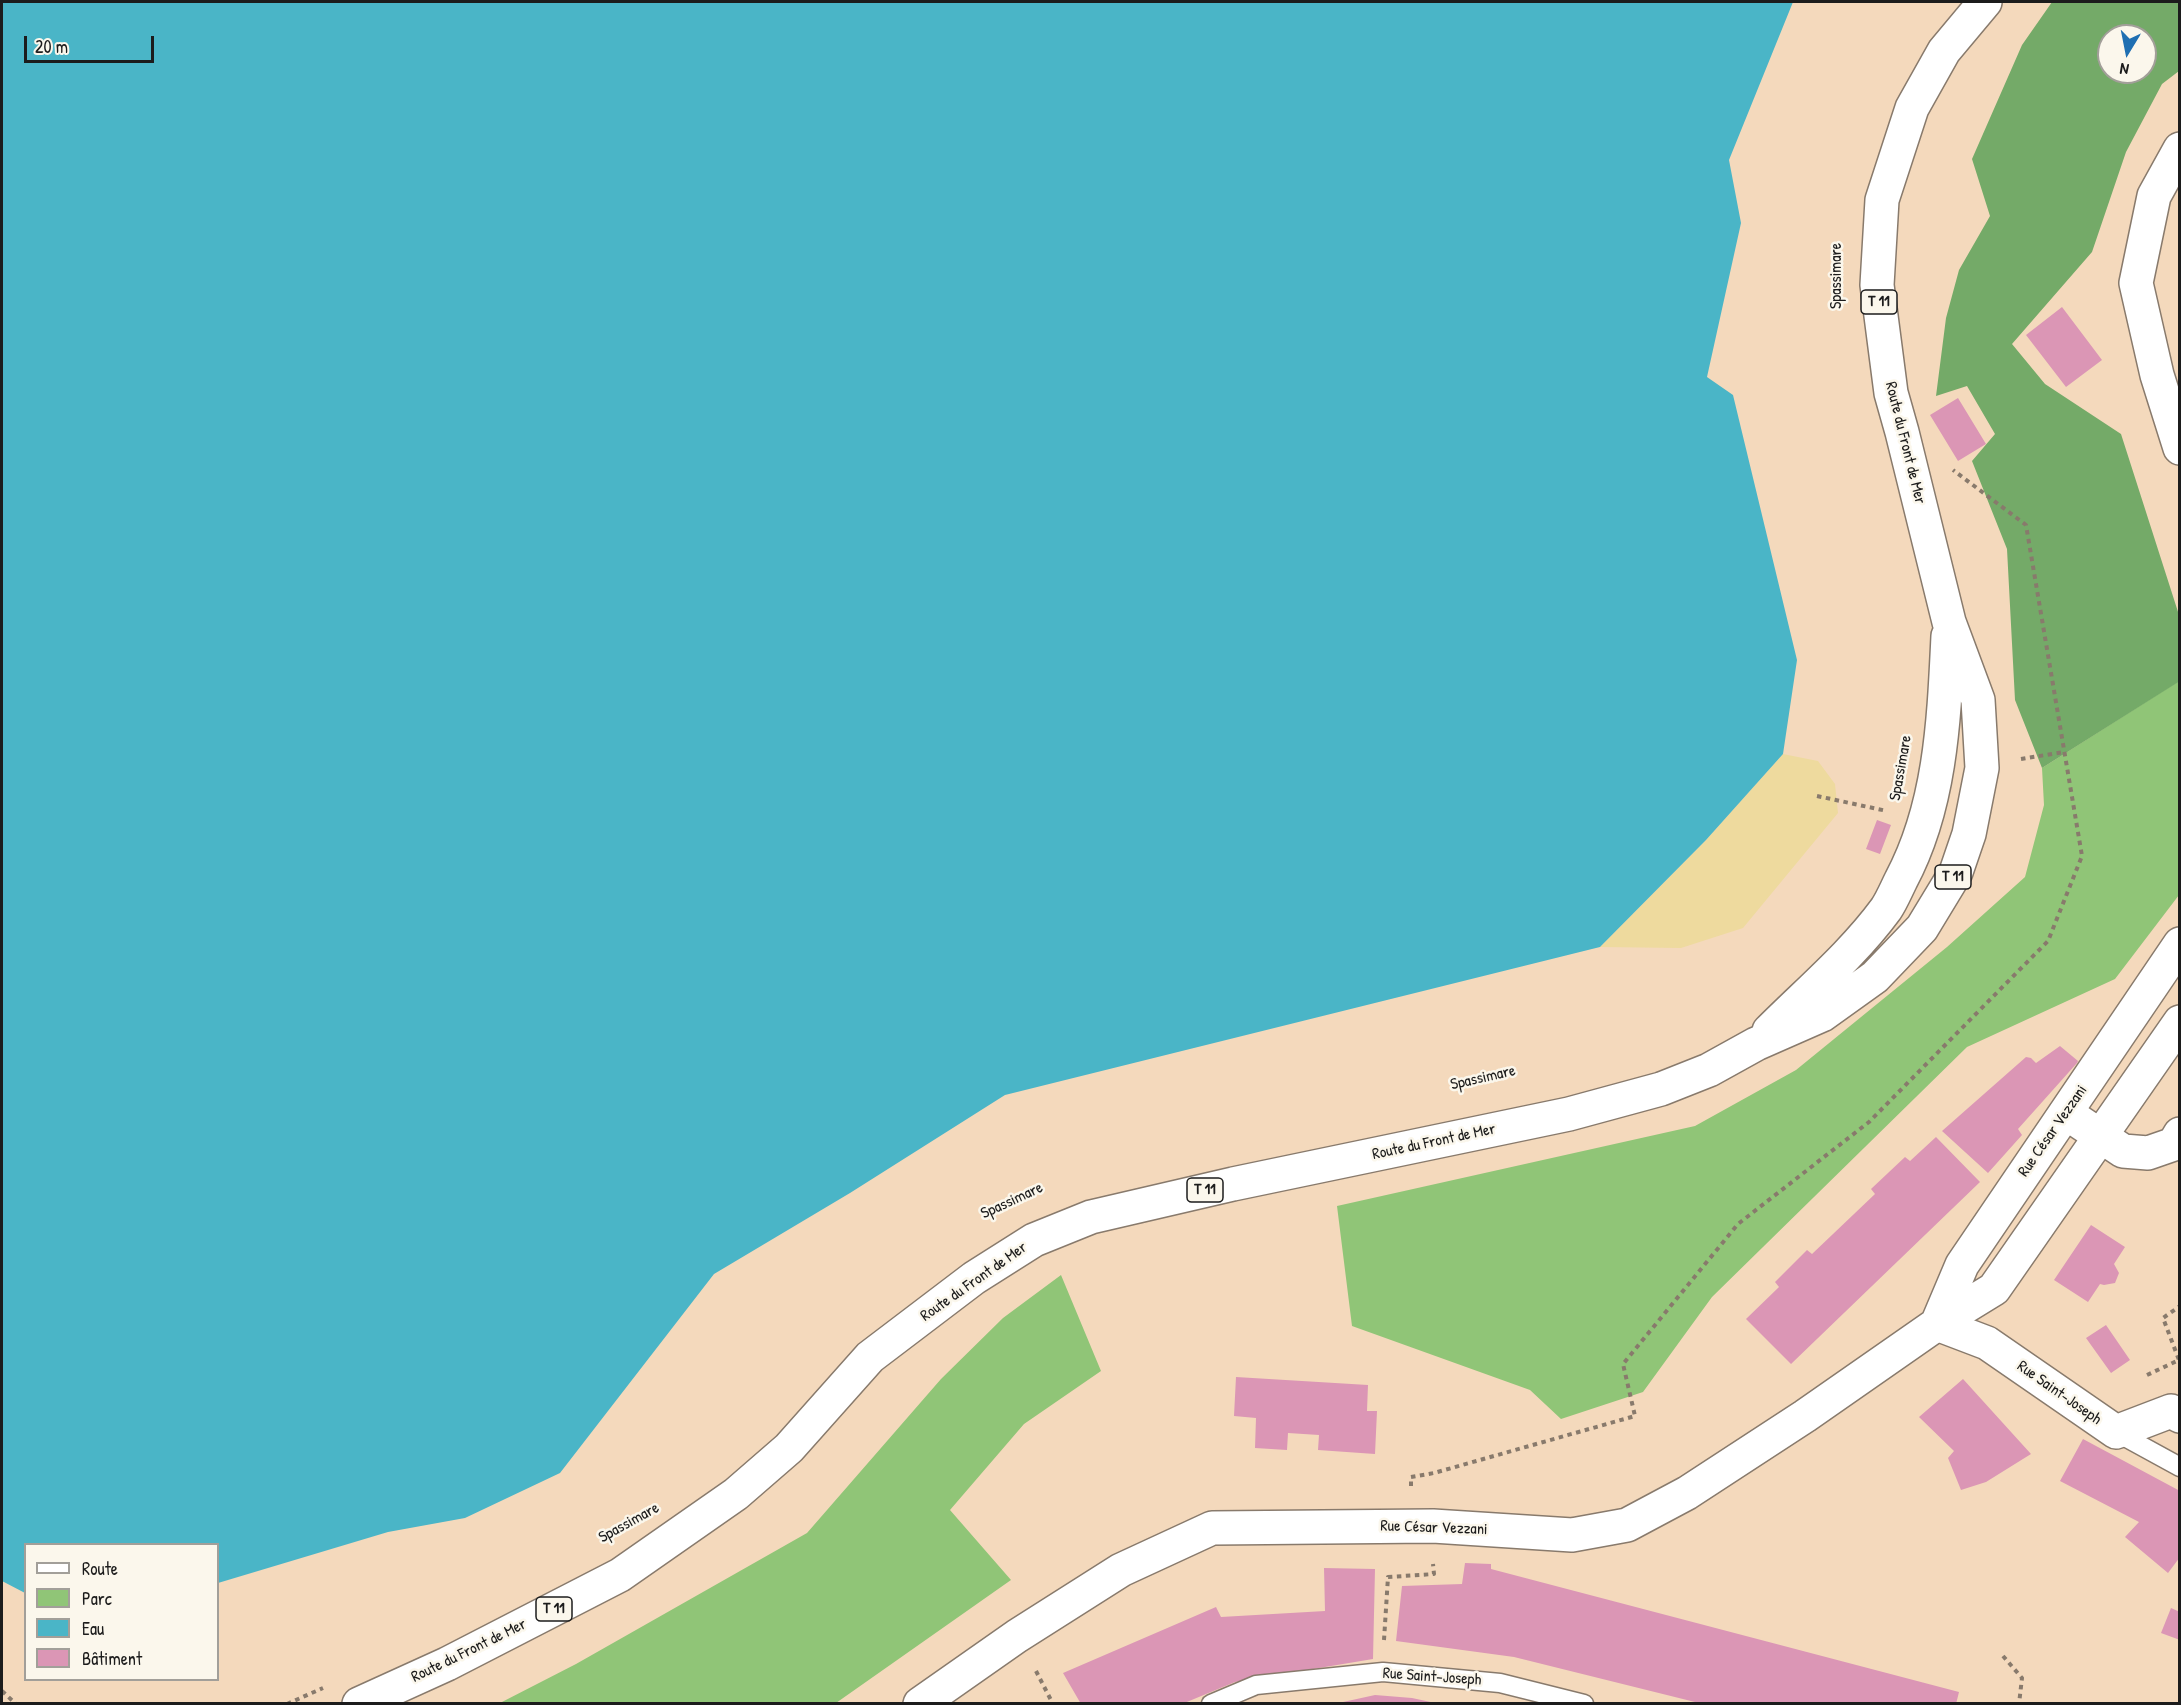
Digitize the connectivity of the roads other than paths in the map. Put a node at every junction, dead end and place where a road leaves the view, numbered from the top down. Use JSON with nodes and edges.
{"nodes":[{"id":1,"x":1985,"y":2,"type":"edge"},
{"id":2,"x":2180,"y":149,"type":"edge"},
{"id":3,"x":2180,"y":448,"type":"edge"},
{"id":4,"x":1949,"y":622,"type":"junction"},
{"id":5,"x":2180,"y":944,"type":"edge"},
{"id":6,"x":2180,"y":1022,"type":"edge"},
{"id":7,"x":1756,"y":1044,"type":"junction"},
{"id":8,"x":2066,"y":1113,"type":"junction"},
{"id":9,"x":2180,"y":1134,"type":"edge"},
{"id":10,"x":2101,"y":1137,"type":"junction"},
{"id":11,"x":1937,"y":1324,"type":"junction"},
{"id":12,"x":2180,"y":1416,"type":"edge"},
{"id":13,"x":2116,"y":1432,"type":"junction"},
{"id":14,"x":2180,"y":1467,"type":"edge"},
{"id":15,"x":359,"y":1704,"type":"edge"},
{"id":16,"x":920,"y":1704,"type":"edge"},
{"id":17,"x":1211,"y":1704,"type":"edge"},
{"id":18,"x":1584,"y":1704,"type":"edge"}],
"edges":[{"from":1,"to":4,"type":"main road","name":"Route du Front de Mer","number":"T 11"},
{"from":2,"to":3,"type":"main road"},
{"from":4,"to":7,"type":"main road","name":"Route du Front de Mer","number":"T 11"},
{"from":4,"to":7,"type":"main road","name":"Route du Front de Mer","number":"T 11"},
{"from":5,"to":8,"type":"main road","name":"Rue César Vezzani"},
{"from":6,"to":10,"type":"main road","name":"Rue César Vezzani"},
{"from":7,"to":15,"type":"main road","name":"Route du Front de Mer","number":"T 11"},
{"from":8,"to":10,"type":"main road"},
{"from":8,"to":11,"type":"main road","name":"Rue César Vezzani"},
{"from":9,"to":10,"type":"main road"},
{"from":10,"to":11,"type":"main road","name":"Rue César Vezzani"},
{"from":11,"to":13,"type":"main road","name":"Rue Saint-Joseph"},
{"from":11,"to":16,"type":"main road","name":"Rue César Vezzani"},
{"from":12,"to":13,"type":"main road"},
{"from":13,"to":14,"type":"lane","name":"Rue Saint-Joseph"},
{"from":17,"to":18,"type":"lane","name":"Rue Saint-Joseph"}]}
